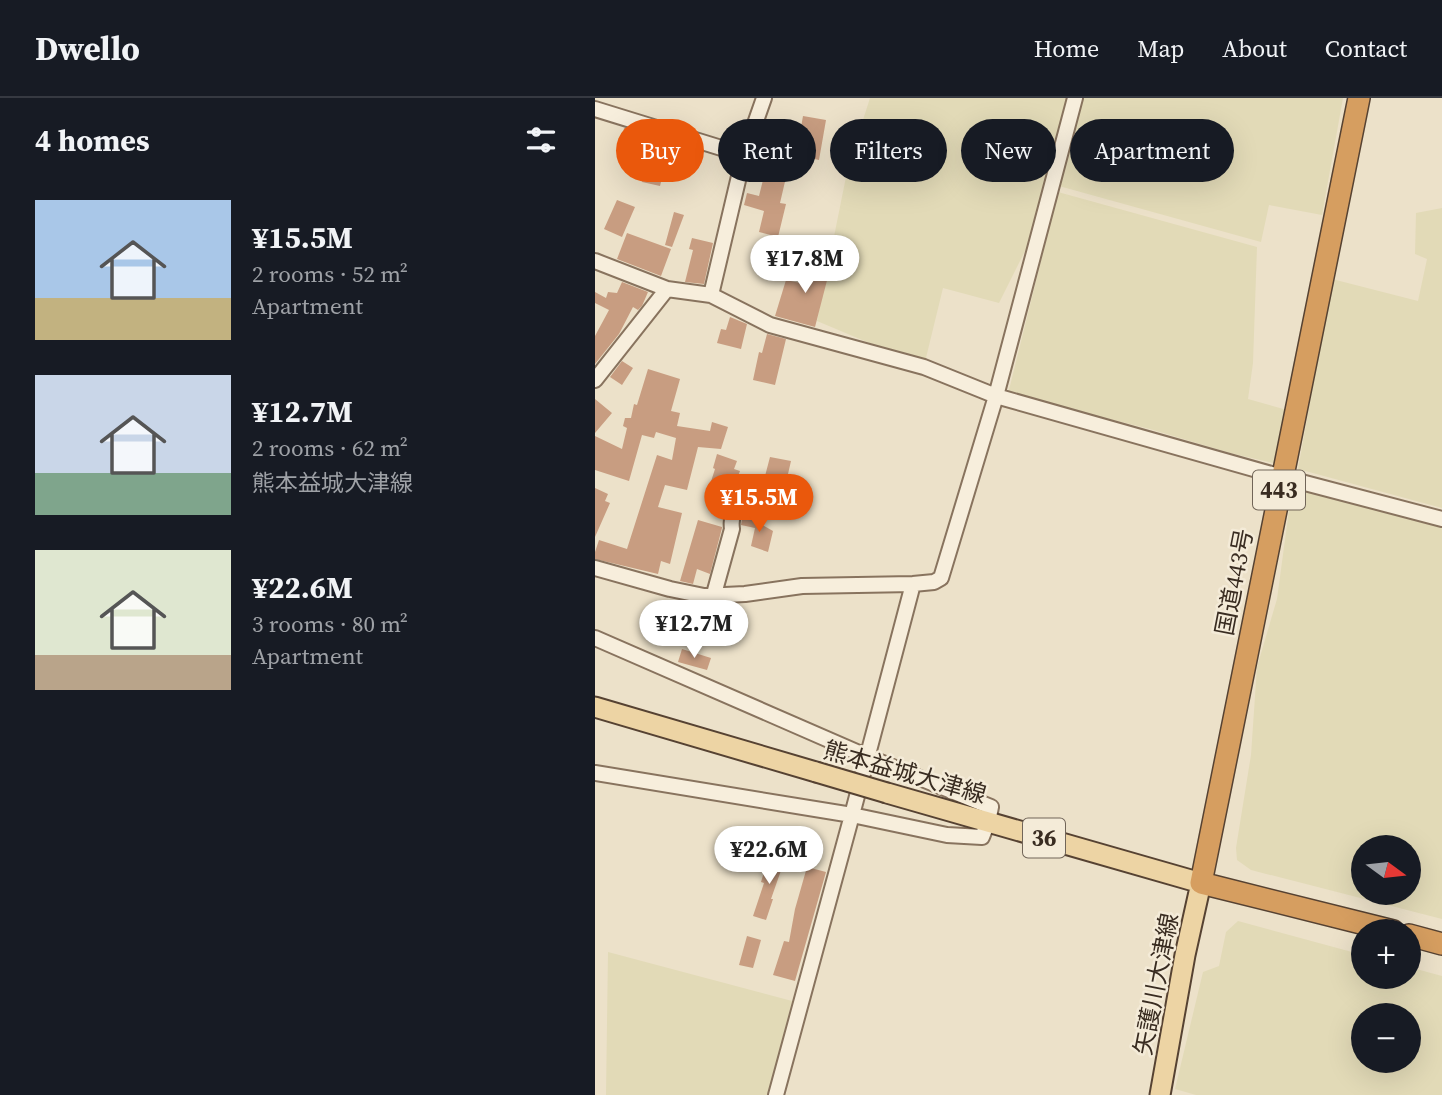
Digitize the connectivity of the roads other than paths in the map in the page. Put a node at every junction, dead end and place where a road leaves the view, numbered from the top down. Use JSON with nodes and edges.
{"nodes":[{"id":1,"x":764,"y":98,"type":"edge"},
{"id":2,"x":1075,"y":98,"type":"edge"},
{"id":3,"x":1359,"y":98,"type":"edge"},
{"id":4,"x":595,"y":109,"type":"edge"},
{"id":5,"x":757,"y":119,"type":"edge"},
{"id":6,"x":718,"y":147,"type":"edge"},
{"id":7,"x":738,"y":182,"type":"edge"},
{"id":8,"x":595,"y":261,"type":"edge"},
{"id":9,"x":667,"y":289,"type":"junction"},
{"id":10,"x":711,"y":295,"type":"junction"},
{"id":11,"x":595,"y":380,"type":"edge"},
{"id":12,"x":996,"y":396,"type":"junction"},
{"id":13,"x":1282,"y":477,"type":"junction"},
{"id":14,"x":745,"y":493,"type":"dead end"},
{"id":15,"x":1442,"y":519,"type":"edge"},
{"id":16,"x":595,"y":568,"type":"edge"},
{"id":17,"x":913,"y":583,"type":"junction"},
{"id":18,"x":714,"y":594,"type":"junction"},
{"id":19,"x":595,"y":638,"type":"edge"},
{"id":20,"x":595,"y":707,"type":"edge"},
{"id":21,"x":868,"y":757,"type":"junction"},
{"id":22,"x":595,"y":773,"type":"edge"},
{"id":23,"x":852,"y":815,"type":"junction"},
{"id":24,"x":988,"y":822,"type":"junction"},
{"id":25,"x":1201,"y":883,"type":"junction"},
{"id":26,"x":1351,"y":920,"type":"edge"},
{"id":27,"x":1421,"y":938,"type":"edge"},
{"id":28,"x":1442,"y":944,"type":"edge"},
{"id":29,"x":776,"y":1095,"type":"edge"},
{"id":30,"x":1160,"y":1095,"type":"edge"}],
"edges":[{"from":1,"to":5,"type":"street"},
{"from":2,"to":12,"type":"street"},
{"from":3,"to":13,"type":"highway","name":"国道443号","number":"443"},
{"from":4,"to":6,"type":"street"},
{"from":7,"to":10,"type":"street"},
{"from":8,"to":9,"type":"street"},
{"from":9,"to":10,"type":"street"},
{"from":9,"to":11,"type":"street"},
{"from":10,"to":12,"type":"street"},
{"from":12,"to":13,"type":"street"},
{"from":12,"to":17,"type":"street"},
{"from":13,"to":15,"type":"street"},
{"from":13,"to":25,"type":"highway","name":"国道443号","number":"443"},
{"from":14,"to":18,"type":"street"},
{"from":16,"to":18,"type":"street"},
{"from":17,"to":18,"type":"street"},
{"from":17,"to":21,"type":"street"},
{"from":19,"to":21,"type":"street"},
{"from":20,"to":24,"type":"main road","name":"熊本益城大津線","number":"36","bridge":true},
{"from":21,"to":23,"type":"street"},
{"from":21,"to":24,"type":"street"},
{"from":22,"to":23,"type":"street"},
{"from":23,"to":24,"type":"street"},
{"from":23,"to":29,"type":"street"},
{"from":24,"to":25,"type":"main road","name":"熊本益城大津線","number":"36"},
{"from":25,"to":26,"type":"highway"},
{"from":25,"to":30,"type":"main road","name":"矢護川大津線"},
{"from":27,"to":28,"type":"highway"}]}
